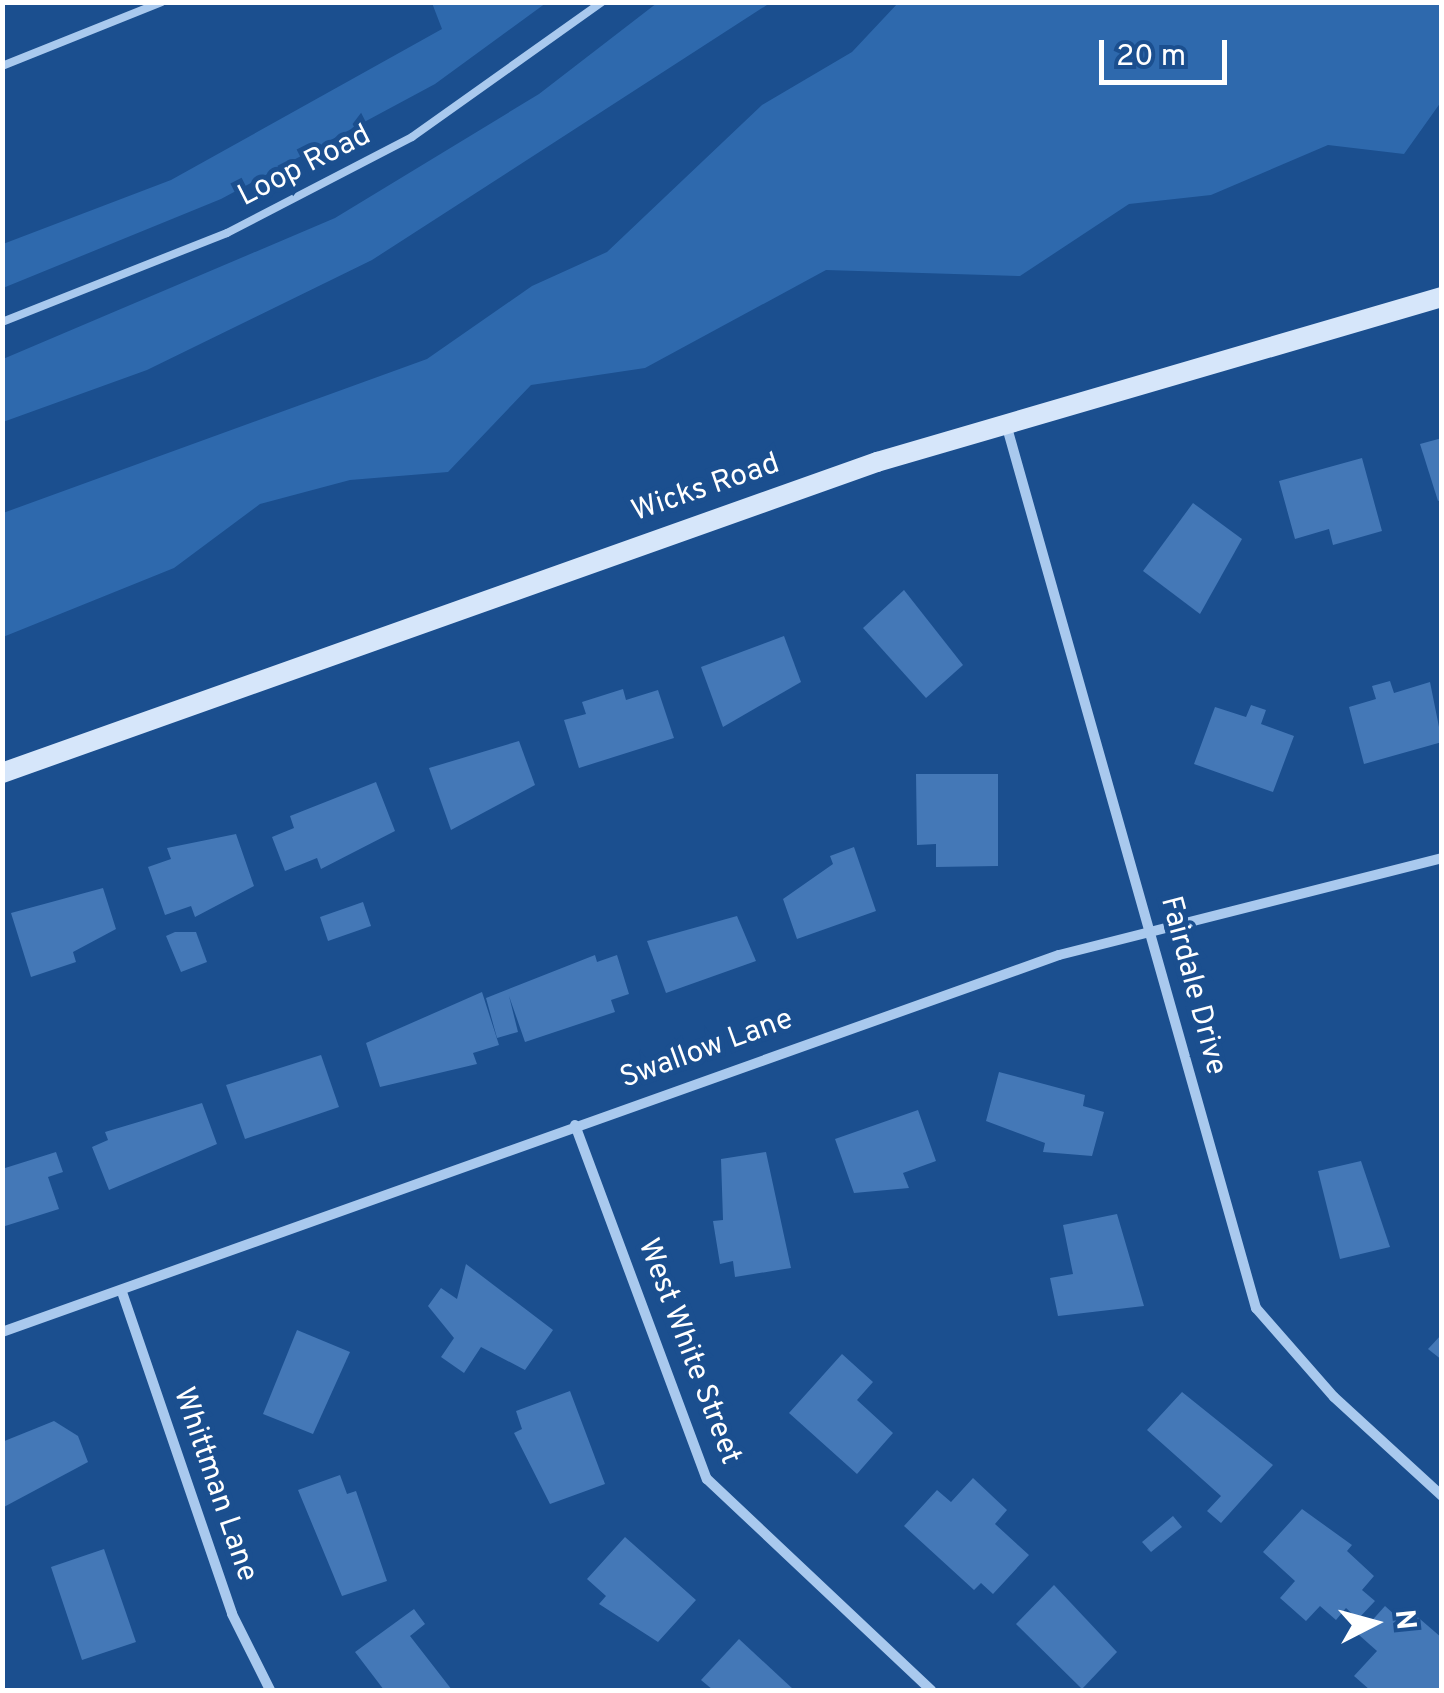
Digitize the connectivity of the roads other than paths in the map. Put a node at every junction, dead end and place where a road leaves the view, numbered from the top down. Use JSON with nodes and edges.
{"nodes":[{"id":1,"x":162,"y":2,"type":"edge"},
{"id":2,"x":602,"y":2,"type":"edge"},
{"id":3,"x":2,"y":66,"type":"edge"},
{"id":4,"x":1442,"y":297,"type":"edge"},
{"id":5,"x":2,"y":322,"type":"edge"},
{"id":6,"x":1006,"y":423,"type":"junction"},
{"id":7,"x":2,"y":774,"type":"edge"},
{"id":8,"x":1442,"y":858,"type":"edge"},
{"id":9,"x":1153,"y":932,"type":"junction"},
{"id":10,"x":574,"y":1124,"type":"junction"},
{"id":11,"x":122,"y":1292,"type":"junction"},
{"id":12,"x":2,"y":1332,"type":"edge"},
{"id":13,"x":1442,"y":1496,"type":"edge"},
{"id":14,"x":270,"y":1690,"type":"edge"},
{"id":15,"x":930,"y":1690,"type":"edge"}],
"edges":[{"from":1,"to":3,"type":"lane"},
{"from":2,"to":5,"type":"lane","name":"Loop Road"},
{"from":4,"to":6,"type":"main road","name":"Wicks Road"},
{"from":6,"to":7,"type":"main road","name":"Wicks Road"},
{"from":6,"to":9,"type":"street","name":"Fairdale Drive"},
{"from":8,"to":9,"type":"street","name":"Swallow Lane"},
{"from":9,"to":10,"type":"street","name":"Swallow Lane"},
{"from":9,"to":13,"type":"street","name":"Fairdale Drive"},
{"from":10,"to":11,"type":"street","name":"Swallow Lane"},
{"from":10,"to":15,"type":"street","name":"West White Street"},
{"from":11,"to":12,"type":"street","name":"Swallow Lane"},
{"from":11,"to":14,"type":"street","name":"Whittman Lane"}]}
